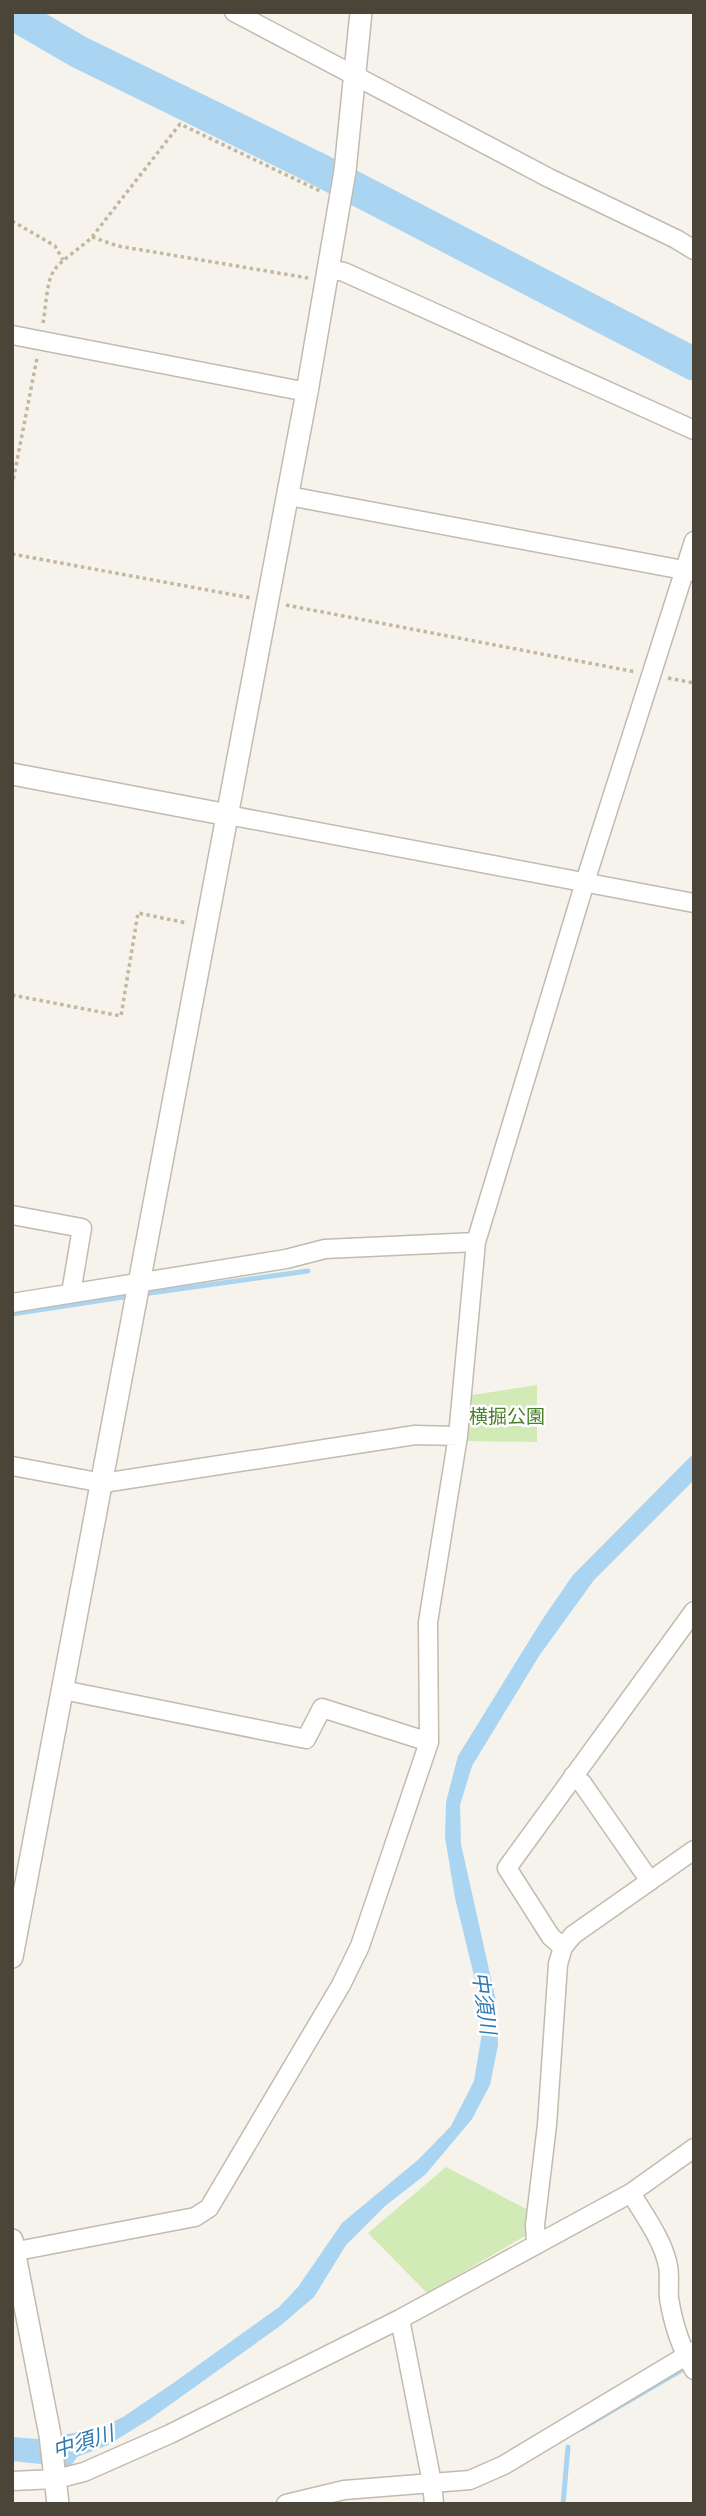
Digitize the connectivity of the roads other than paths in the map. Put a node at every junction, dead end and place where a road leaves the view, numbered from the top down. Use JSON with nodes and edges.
{"nodes":[{"id":1,"x":234,"y":12,"type":"edge"},
{"id":2,"x":361,"y":12,"type":"edge"},
{"id":3,"x":354,"y":77,"type":"junction"},
{"id":4,"x":694,"y":250,"type":"edge"},
{"id":5,"x":328,"y":275,"type":"junction"},
{"id":6,"x":12,"y":335,"type":"edge"},
{"id":7,"x":307,"y":392,"type":"junction"},
{"id":8,"x":694,"y":430,"type":"edge"},
{"id":9,"x":289,"y":496,"type":"junction"},
{"id":10,"x":694,"y":541,"type":"edge"},
{"id":11,"x":689,"y":572,"type":"edge"},
{"id":12,"x":12,"y":774,"type":"edge"},
{"id":13,"x":228,"y":815,"type":"junction"},
{"id":14,"x":585,"y":882,"type":"junction"},
{"id":15,"x":694,"y":903,"type":"edge"},
{"id":16,"x":12,"y":1215,"type":"edge"},
{"id":17,"x":476,"y":1242,"type":"junction"},
{"id":18,"x":141,"y":1281,"type":"junction"},
{"id":19,"x":71,"y":1293,"type":"junction"},
{"id":20,"x":12,"y":1303,"type":"edge"},
{"id":21,"x":458,"y":1436,"type":"junction"},
{"id":22,"x":12,"y":1466,"type":"edge"},
{"id":23,"x":103,"y":1483,"type":"junction"},
{"id":24,"x":694,"y":1611,"type":"edge"},
{"id":25,"x":63,"y":1690,"type":"junction"},
{"id":26,"x":429,"y":1742,"type":"junction"},
{"id":27,"x":573,"y":1776,"type":"junction"},
{"id":28,"x":694,"y":1850,"type":"edge"},
{"id":29,"x":650,"y":1881,"type":"junction"},
{"id":30,"x":18,"y":1903,"type":"edge"},
{"id":31,"x":564,"y":1947,"type":"junction"},
{"id":32,"x":12,"y":1957,"type":"edge"},
{"id":33,"x":694,"y":2148,"type":"edge"},
{"id":34,"x":631,"y":2193,"type":"junction"},
{"id":35,"x":536,"y":2242,"type":"junction"},
{"id":36,"x":13,"y":2248,"type":"edge"},
{"id":37,"x":400,"y":2319,"type":"junction"},
{"id":38,"x":691,"y":2359,"type":"edge"},
{"id":39,"x":55,"y":2474,"type":"junction"},
{"id":40,"x":12,"y":2481,"type":"edge"},
{"id":41,"x":432,"y":2483,"type":"junction"},
{"id":42,"x":58,"y":2504,"type":"edge"},
{"id":43,"x":286,"y":2504,"type":"edge"},
{"id":44,"x":434,"y":2504,"type":"edge"}],
"edges":[{"from":1,"to":3,"type":"street"},
{"from":2,"to":3,"type":"street"},
{"from":3,"to":4,"type":"street"},
{"from":3,"to":5,"type":"street"},
{"from":5,"to":7,"type":"street"},
{"from":5,"to":8,"type":"street"},
{"from":6,"to":7,"type":"street"},
{"from":7,"to":9,"type":"street"},
{"from":9,"to":11,"type":"street"},
{"from":9,"to":13,"type":"street"},
{"from":10,"to":11,"type":"street"},
{"from":11,"to":14,"type":"street"},
{"from":12,"to":13,"type":"street"},
{"from":13,"to":14,"type":"street"},
{"from":13,"to":18,"type":"street"},
{"from":14,"to":15,"type":"street"},
{"from":14,"to":17,"type":"street"},
{"from":16,"to":19,"type":"street"},
{"from":17,"to":18,"type":"street"},
{"from":17,"to":21,"type":"street"},
{"from":18,"to":19,"type":"street"},
{"from":18,"to":23,"type":"street"},
{"from":19,"to":20,"type":"street"},
{"from":21,"to":23,"type":"street"},
{"from":21,"to":26,"type":"street"},
{"from":22,"to":23,"type":"street"},
{"from":23,"to":25,"type":"street"},
{"from":24,"to":27,"type":"street"},
{"from":25,"to":26,"type":"street"},
{"from":25,"to":30,"type":"street"},
{"from":26,"to":36,"type":"street"},
{"from":27,"to":29,"type":"street"},
{"from":27,"to":31,"type":"street"},
{"from":28,"to":29,"type":"street"},
{"from":29,"to":31,"type":"street"},
{"from":30,"to":32,"type":"street"},
{"from":31,"to":35,"type":"street"},
{"from":33,"to":34,"type":"street"},
{"from":34,"to":35,"type":"street"},
{"from":34,"to":38,"type":"street"},
{"from":35,"to":37,"type":"street"},
{"from":36,"to":39,"type":"street"},
{"from":37,"to":39,"type":"street"},
{"from":37,"to":41,"type":"street"},
{"from":38,"to":41,"type":"street"},
{"from":39,"to":40,"type":"street"},
{"from":39,"to":42,"type":"street"},
{"from":41,"to":43,"type":"street"},
{"from":41,"to":44,"type":"street"}]}
